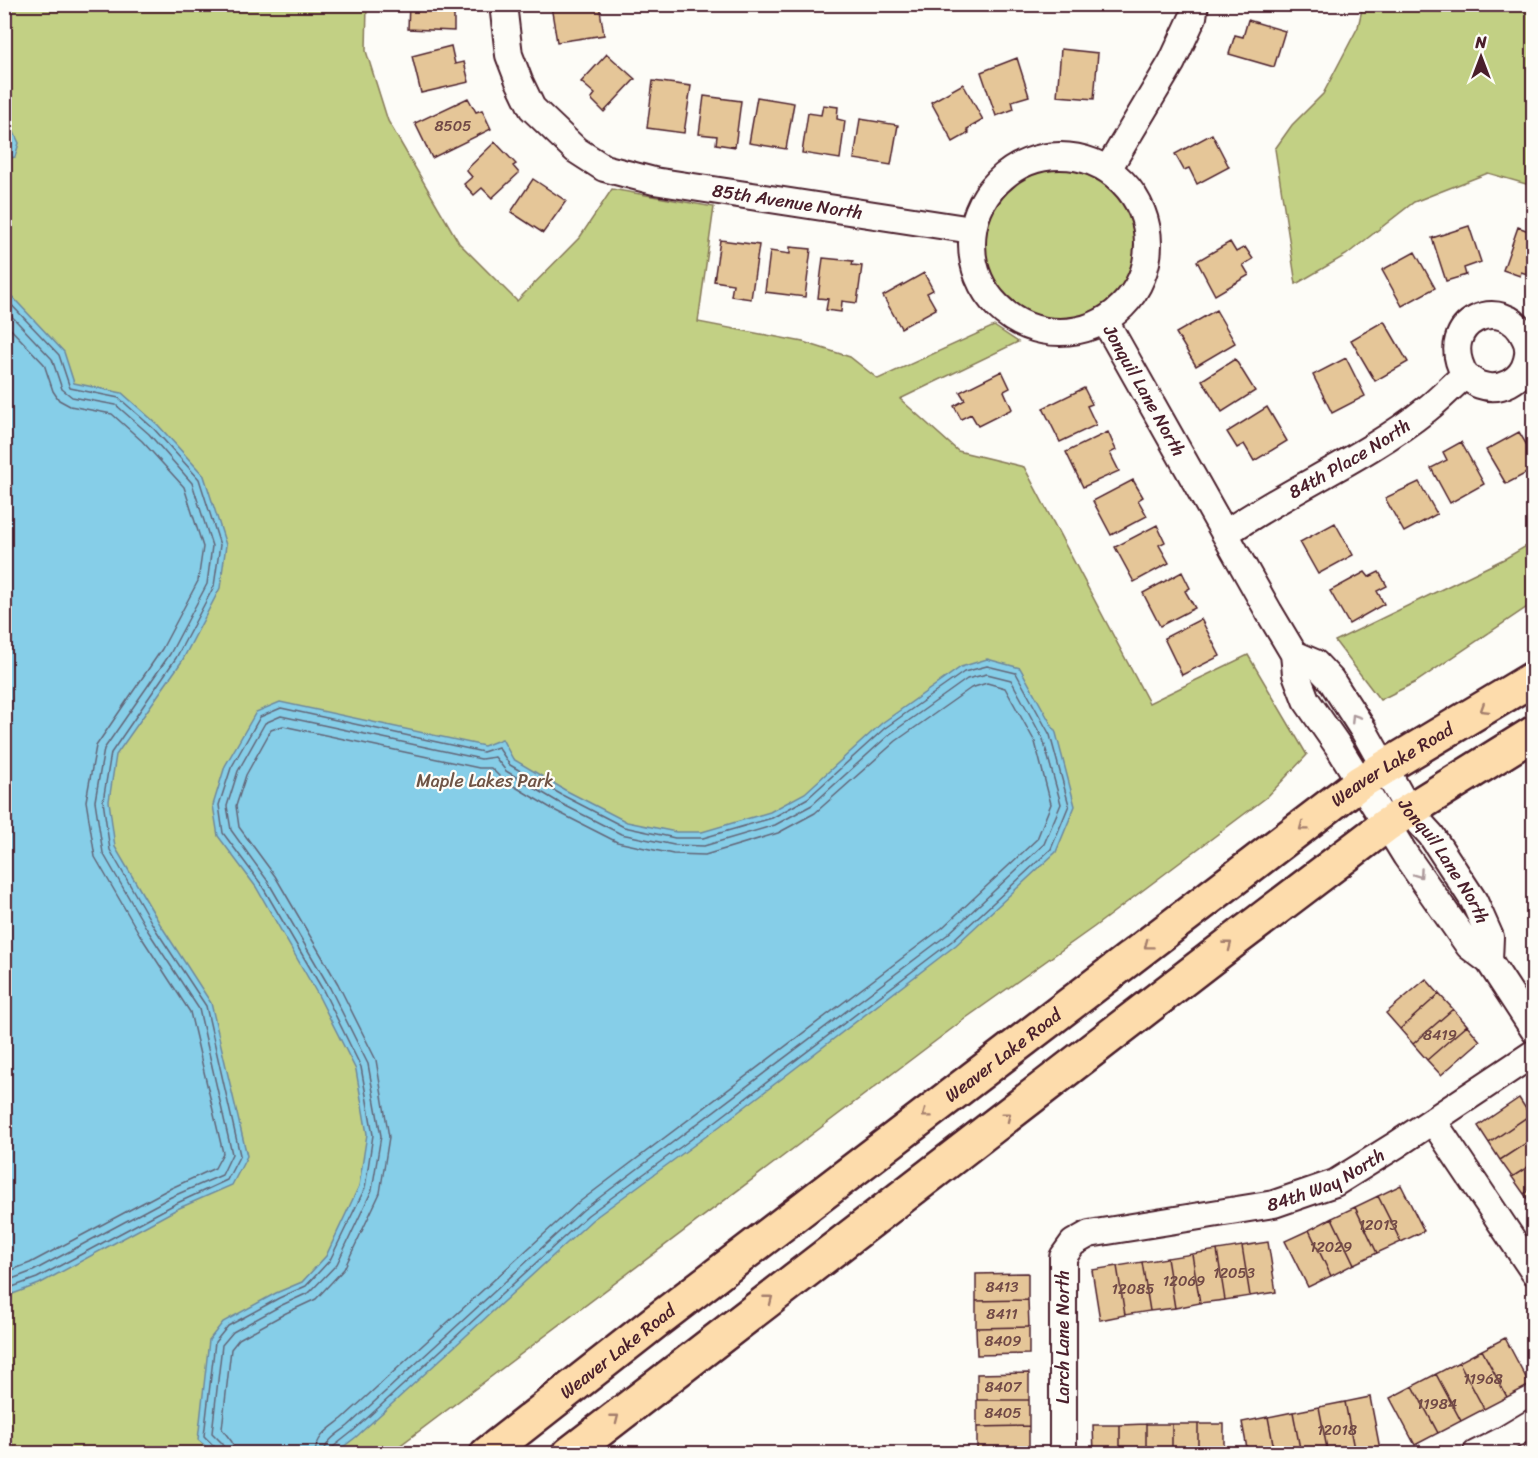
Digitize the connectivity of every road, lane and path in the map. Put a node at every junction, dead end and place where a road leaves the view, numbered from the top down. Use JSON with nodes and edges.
{"nodes":[{"id":1,"x":503,"y":4,"type":"edge"},
{"id":2,"x":1196,"y":4,"type":"edge"},
{"id":3,"x":1108,"y":169,"type":"junction"},
{"id":4,"x":972,"y":230,"type":"junction"},
{"id":5,"x":1105,"y":321,"type":"junction"},
{"id":6,"x":1465,"y":375,"type":"dead end"},
{"id":7,"x":1226,"y":533,"type":"junction"},
{"id":8,"x":1533,"y":678,"type":"edge"},
{"id":9,"x":1533,"y":733,"type":"edge"},
{"id":10,"x":1372,"y":776,"type":"junction"},
{"id":11,"x":1398,"y":818,"type":"junction"},
{"id":12,"x":1533,"y":1030,"type":"edge"},
{"id":13,"x":1533,"y":1053,"type":"edge"},
{"id":14,"x":1433,"y":1121,"type":"junction"},
{"id":15,"x":1089,"y":1234,"type":"joint"},
{"id":16,"x":1533,"y":1272,"type":"edge"},
{"id":17,"x":1533,"y":1422,"type":"edge"},
{"id":18,"x":487,"y":1454,"type":"edge"},
{"id":19,"x":568,"y":1454,"type":"edge"},
{"id":20,"x":1063,"y":1454,"type":"edge"},
{"id":21,"x":1476,"y":1454,"type":"edge"}],
"edges":[{"from":1,"to":4,"type":"street","name":"85th Avenue North"},
{"from":2,"to":3,"type":"street"},
{"from":3,"to":4,"type":"street"},
{"from":3,"to":5,"type":"street","name":"Jonquil Lane North"},
{"from":4,"to":5,"type":"street"},
{"from":5,"to":7,"type":"street","name":"Jonquil Lane North"},
{"from":6,"to":7,"type":"street","name":"84th Place North"},
{"from":7,"to":10,"type":"street","name":"Jonquil Lane North"},
{"from":8,"to":10,"type":"main road","name":"Weaver Lake Road","one_way":true},
{"from":9,"to":11,"type":"main road"},
{"from":10,"to":11,"type":"street","name":"Jonquil Lane North"},
{"from":10,"to":18,"type":"main road","name":"Weaver Lake Road","one_way":true},
{"from":11,"to":12,"type":"street","name":"Jonquil Lane North"},
{"from":19,"to":11,"type":"main road","one_way":true},
{"from":13,"to":14,"type":"street","name":"84th Way North"},
{"from":14,"to":15,"type":"street","name":"84th Way North"},
{"from":14,"to":16,"type":"street"},
{"from":15,"to":20,"type":"street","name":"Larch Lane North"},
{"from":17,"to":21,"type":"street"}]}
